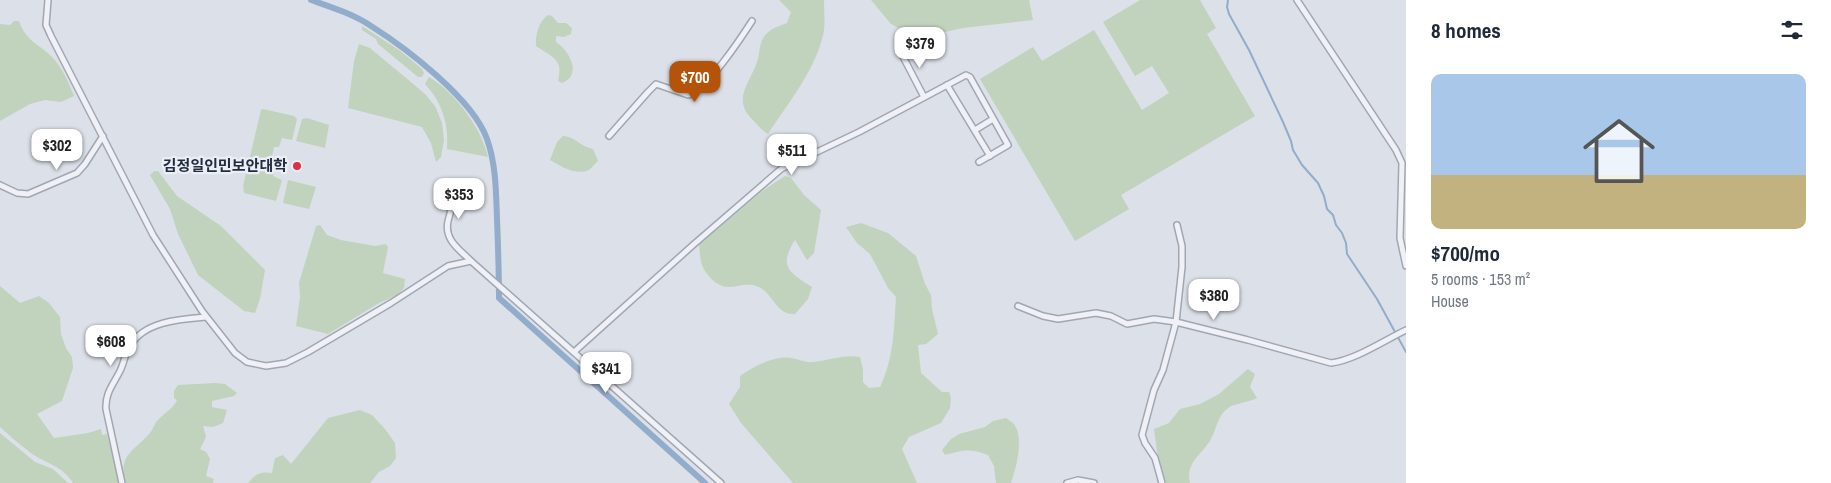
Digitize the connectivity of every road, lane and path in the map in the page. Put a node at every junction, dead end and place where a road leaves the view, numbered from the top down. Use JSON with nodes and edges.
{"nodes":[{"id":1,"x":48,"y":0,"type":"edge"},
{"id":2,"x":1297,"y":0,"type":"edge"},
{"id":3,"x":752,"y":21,"type":"dead end"},
{"id":4,"x":898,"y":49,"type":"dead end"},
{"id":5,"x":947,"y":85,"type":"junction"},
{"id":6,"x":924,"y":97,"type":"junction"},
{"id":7,"x":993,"y":119,"type":"junction"},
{"id":8,"x":975,"y":130,"type":"junction"},
{"id":9,"x":103,"y":136,"type":"junction"},
{"id":10,"x":609,"y":136,"type":"dead end"},
{"id":11,"x":990,"y":156,"type":"junction"},
{"id":12,"x":979,"y":162,"type":"dead end"},
{"id":13,"x":0,"y":184,"type":"edge"},
{"id":14,"x":440,"y":199,"type":"dead end"},
{"id":15,"x":1177,"y":225,"type":"dead end"},
{"id":16,"x":471,"y":261,"type":"junction"},
{"id":17,"x":1406,"y":266,"type":"edge"},
{"id":18,"x":1018,"y":306,"type":"dead end"},
{"id":19,"x":206,"y":317,"type":"junction"},
{"id":20,"x":1176,"y":322,"type":"junction"},
{"id":21,"x":1406,"y":330,"type":"edge"},
{"id":22,"x":574,"y":352,"type":"junction"},
{"id":23,"x":122,"y":483,"type":"edge"},
{"id":24,"x":721,"y":483,"type":"edge"},
{"id":25,"x":1067,"y":483,"type":"edge"},
{"id":26,"x":1094,"y":483,"type":"edge"},
{"id":27,"x":1162,"y":483,"type":"edge"}],
"edges":[{"from":1,"to":9,"type":"street"},
{"from":2,"to":17,"type":"street"},
{"from":3,"to":10,"type":"street"},
{"from":4,"to":6,"type":"street"},
{"from":5,"to":6,"type":"street"},
{"from":5,"to":7,"type":"street"},
{"from":5,"to":8,"type":"street"},
{"from":6,"to":22,"type":"street"},
{"from":7,"to":8,"type":"street"},
{"from":7,"to":11,"type":"street"},
{"from":8,"to":11,"type":"street"},
{"from":9,"to":13,"type":"street"},
{"from":9,"to":19,"type":"street"},
{"from":11,"to":12,"type":"street"},
{"from":14,"to":16,"type":"street"},
{"from":15,"to":20,"type":"street"},
{"from":16,"to":19,"type":"street"},
{"from":16,"to":22,"type":"street"},
{"from":18,"to":20,"type":"street"},
{"from":19,"to":23,"type":"street"},
{"from":20,"to":21,"type":"street"},
{"from":20,"to":27,"type":"street"},
{"from":22,"to":24,"type":"street"},
{"from":25,"to":26,"type":"street"}]}
